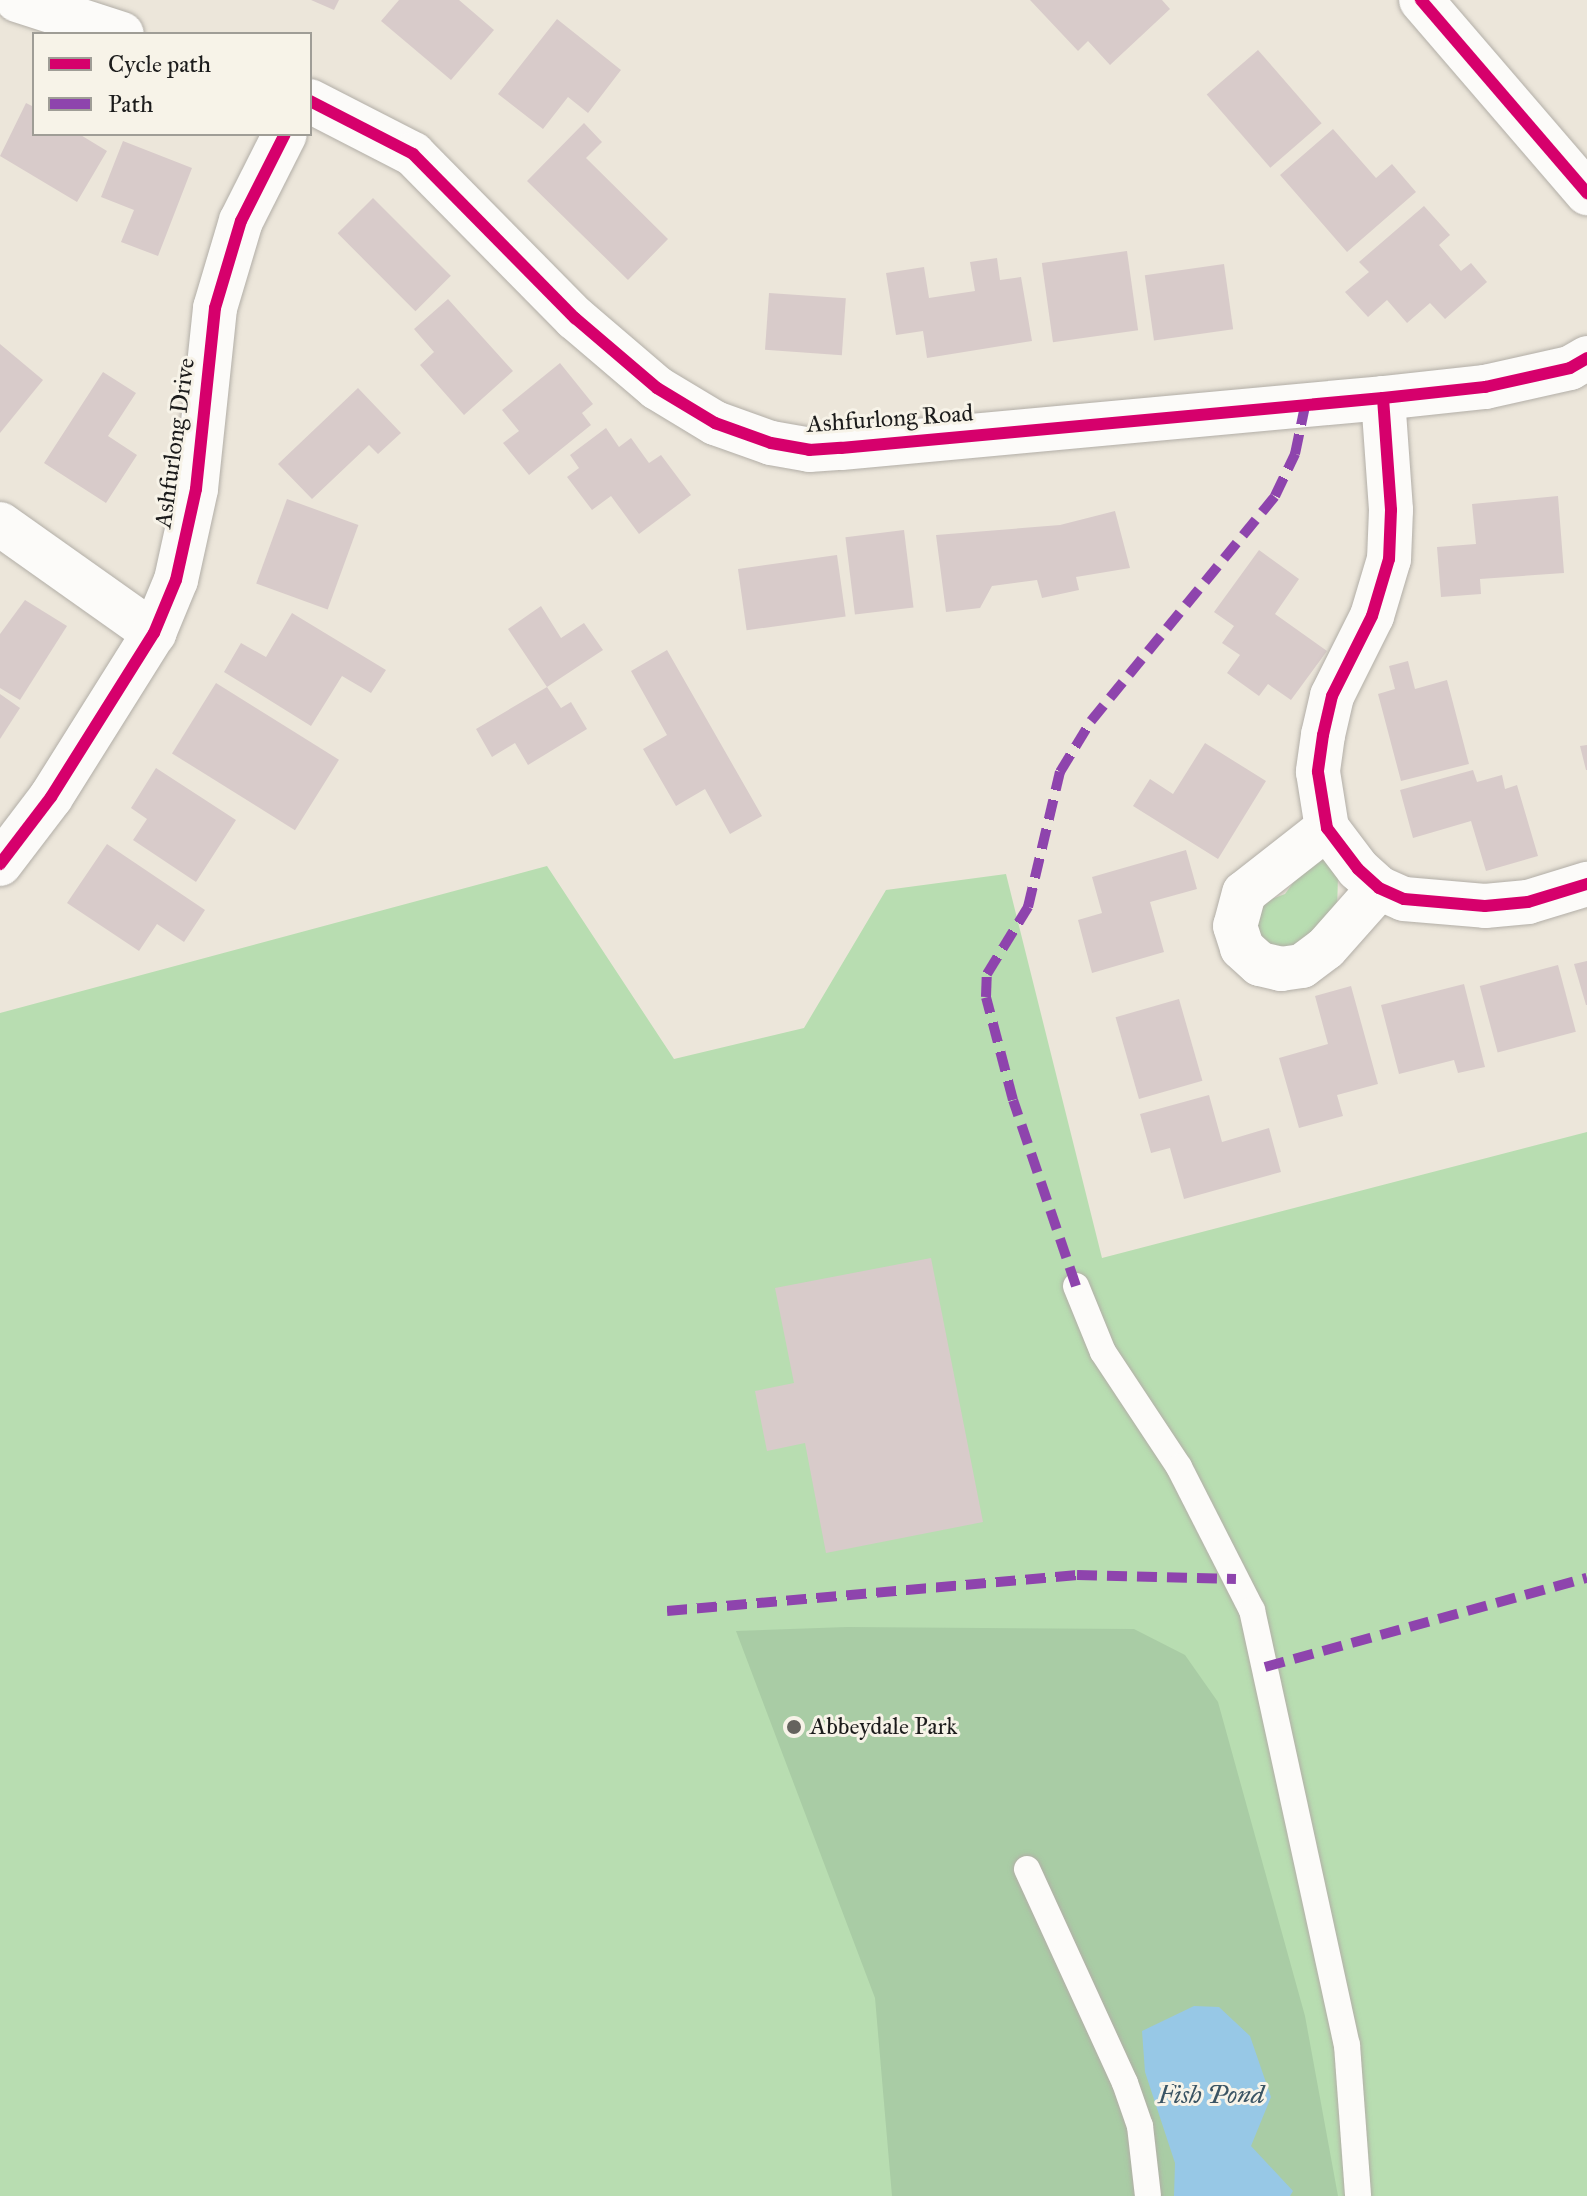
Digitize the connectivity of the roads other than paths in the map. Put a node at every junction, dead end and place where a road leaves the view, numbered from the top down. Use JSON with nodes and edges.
{"nodes":[{"id":1,"x":17,"y":0,"type":"edge"},
{"id":2,"x":1421,"y":0,"type":"edge"},
{"id":3,"x":116,"y":32,"type":"edge"},
{"id":4,"x":312,"y":102,"type":"edge"},
{"id":5,"x":284,"y":136,"type":"edge"},
{"id":6,"x":1587,"y":193,"type":"edge"},
{"id":7,"x":1587,"y":358,"type":"edge"},
{"id":8,"x":1383,"y":398,"type":"junction"},
{"id":9,"x":0,"y":524,"type":"edge"},
{"id":10,"x":154,"y":633,"type":"junction"},
{"id":11,"x":1327,"y":828,"type":"junction"},
{"id":12,"x":0,"y":864,"type":"edge"},
{"id":13,"x":1587,"y":884,"type":"edge"},
{"id":14,"x":1379,"y":888,"type":"junction"},
{"id":15,"x":1076,"y":1286,"type":"dead end"},
{"id":16,"x":1027,"y":1869,"type":"dead end"},
{"id":17,"x":1148,"y":2196,"type":"edge"},
{"id":18,"x":1358,"y":2196,"type":"edge"}],
"edges":[{"from":1,"to":3,"type":"street"},
{"from":2,"to":6,"type":"street"},
{"from":4,"to":8,"type":"street","name":"Ashfurlong Road"},
{"from":5,"to":10,"type":"street","name":"Ashfurlong Drive"},
{"from":7,"to":8,"type":"street","name":"Ashfurlong Road"},
{"from":8,"to":11,"type":"street"},
{"from":9,"to":10,"type":"street"},
{"from":10,"to":12,"type":"street","name":"Ashfurlong Drive"},
{"from":11,"to":14,"type":"street"},
{"from":11,"to":14,"type":"street"},
{"from":13,"to":14,"type":"street"},
{"from":15,"to":18,"type":"lane"},
{"from":16,"to":17,"type":"lane"}]}
